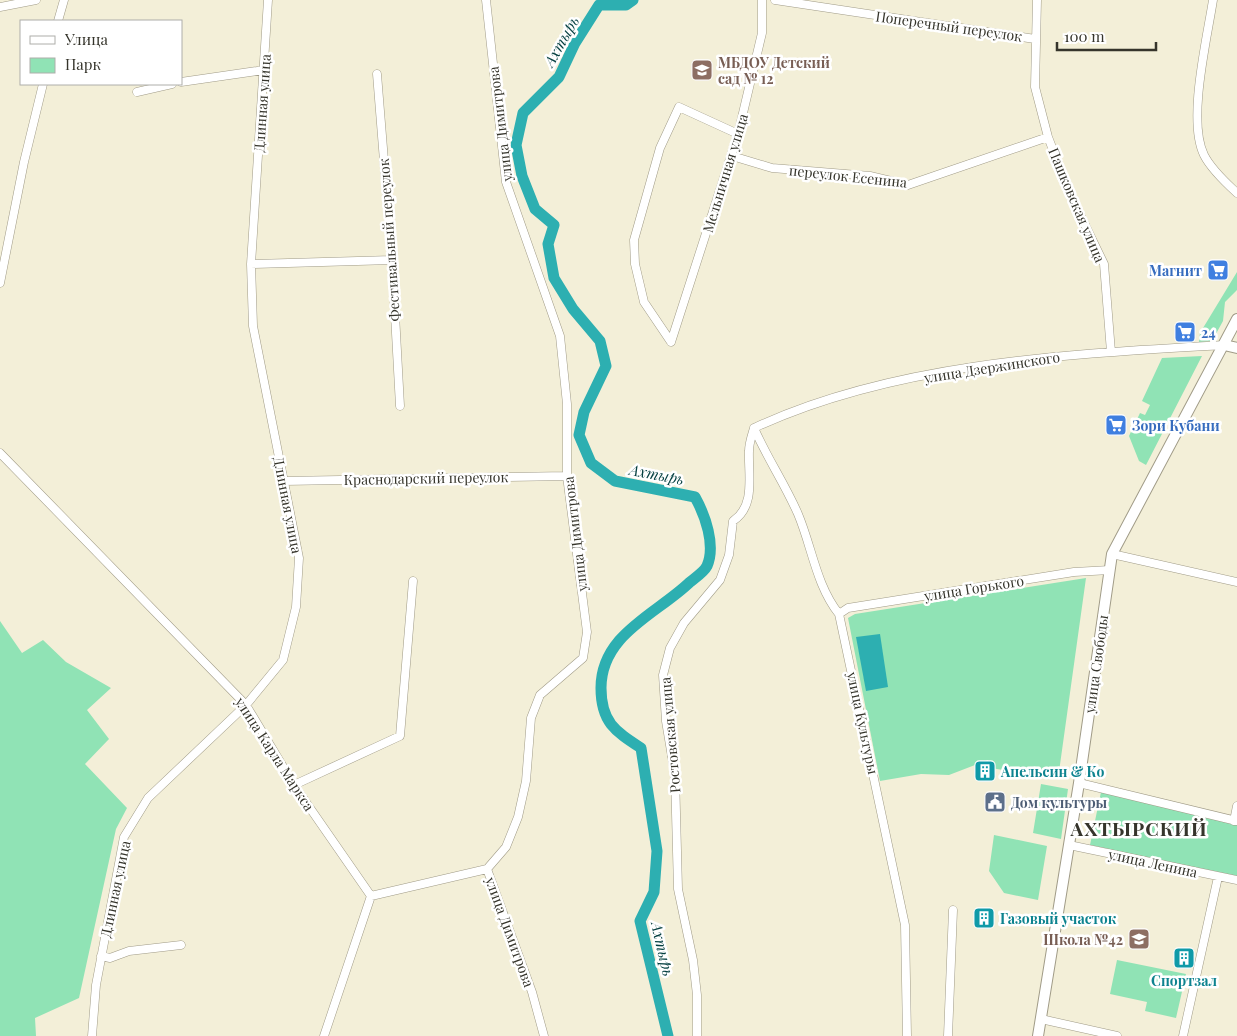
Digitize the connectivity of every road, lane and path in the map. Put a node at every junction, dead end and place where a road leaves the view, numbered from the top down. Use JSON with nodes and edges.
{"nodes":[{"id":1,"x":36,"y":0,"type":"edge"},
{"id":2,"x":64,"y":0,"type":"edge"},
{"id":3,"x":268,"y":0,"type":"edge"},
{"id":4,"x":486,"y":0,"type":"edge"},
{"id":5,"x":762,"y":0,"type":"edge"},
{"id":6,"x":775,"y":0,"type":"edge"},
{"id":7,"x":1037,"y":0,"type":"edge"},
{"id":8,"x":1213,"y":0,"type":"edge"},
{"id":9,"x":0,"y":7,"type":"edge"},
{"id":10,"x":58,"y":20,"type":"edge"},
{"id":11,"x":1035,"y":39,"type":"junction"},
{"id":12,"x":264,"y":70,"type":"junction"},
{"id":13,"x":377,"y":74,"type":"dead end"},
{"id":14,"x":182,"y":82,"type":"edge"},
{"id":15,"x":43,"y":85,"type":"edge"},
{"id":16,"x":168,"y":85,"type":"edge"},
{"id":17,"x":137,"y":92,"type":"dead end"},
{"id":18,"x":738,"y":134,"type":"junction"},
{"id":19,"x":1048,"y":137,"type":"junction"},
{"id":20,"x":732,"y":156,"type":"junction"},
{"id":21,"x":1236,"y":191,"type":"edge"},
{"id":22,"x":392,"y":260,"type":"junction"},
{"id":23,"x":251,"y":264,"type":"junction"},
{"id":24,"x":0,"y":283,"type":"edge"},
{"id":25,"x":1237,"y":319,"type":"edge"},
{"id":26,"x":1224,"y":345,"type":"junction"},
{"id":27,"x":1237,"y":348,"type":"edge"},
{"id":28,"x":1111,"y":352,"type":"junction"},
{"id":29,"x":400,"y":406,"type":"dead end"},
{"id":30,"x":754,"y":428,"type":"junction"},
{"id":31,"x":0,"y":453,"type":"edge"},
{"id":32,"x":567,"y":476,"type":"junction"},
{"id":33,"x":284,"y":481,"type":"junction"},
{"id":34,"x":1112,"y":554,"type":"junction"},
{"id":35,"x":1110,"y":570,"type":"junction"},
{"id":36,"x":413,"y":581,"type":"dead end"},
{"id":37,"x":1237,"y":582,"type":"edge"},
{"id":38,"x":839,"y":614,"type":"junction"},
{"id":39,"x":246,"y":705,"type":"junction"},
{"id":40,"x":1079,"y":783,"type":"junction"},
{"id":41,"x":294,"y":785,"type":"junction"},
{"id":42,"x":1237,"y":806,"type":"edge"},
{"id":43,"x":1235,"y":821,"type":"edge"},
{"id":44,"x":1070,"y":845,"type":"junction"},
{"id":45,"x":487,"y":869,"type":"junction"},
{"id":46,"x":1218,"y":876,"type":"junction"},
{"id":47,"x":1237,"y":880,"type":"edge"},
{"id":48,"x":371,"y":896,"type":"junction"},
{"id":49,"x":953,"y":910,"type":"dead end"},
{"id":50,"x":181,"y":945,"type":"dead end"},
{"id":51,"x":101,"y":956,"type":"junction"},
{"id":52,"x":1041,"y":1019,"type":"junction"},
{"id":53,"x":92,"y":1036,"type":"edge"},
{"id":54,"x":324,"y":1036,"type":"edge"},
{"id":55,"x":544,"y":1036,"type":"edge"},
{"id":56,"x":697,"y":1036,"type":"edge"},
{"id":57,"x":908,"y":1036,"type":"edge"},
{"id":58,"x":948,"y":1036,"type":"edge"},
{"id":59,"x":1038,"y":1036,"type":"edge"},
{"id":60,"x":1117,"y":1036,"type":"edge"},
{"id":61,"x":1183,"y":1036,"type":"edge"}],
"edges":[{"from":1,"to":9,"type":"street"},
{"from":2,"to":10,"type":"street"},
{"from":3,"to":12,"type":"street","name":"Длинная улица"},
{"from":4,"to":32,"type":"street","name":"улица Димитрова"},
{"from":5,"to":18,"type":"street","name":"Мельничная улица"},
{"from":6,"to":11,"type":"street","name":"Поперечный переулок"},
{"from":7,"to":11,"type":"street","name":"Пашковская улица"},
{"from":8,"to":21,"type":"street"},
{"from":11,"to":19,"type":"street","name":"Пашковская улица"},
{"from":12,"to":14,"type":"street"},
{"from":12,"to":23,"type":"street","name":"Длинная улица"},
{"from":13,"to":22,"type":"street","name":"Фестивальный переулок"},
{"from":15,"to":24,"type":"street"},
{"from":16,"to":17,"type":"street"},
{"from":18,"to":20,"type":"street","name":"Мельничная улица"},
{"from":18,"to":20,"type":"street","name":"Мельничная улица"},
{"from":19,"to":20,"type":"street","name":"переулок Есенина"},
{"from":19,"to":28,"type":"street","name":"Пашковская улица"},
{"from":22,"to":23,"type":"street"},
{"from":22,"to":29,"type":"street","name":"Фестивальный переулок"},
{"from":23,"to":33,"type":"street","name":"Длинная улица"},
{"from":25,"to":26,"type":"street","name":"улица Свободы"},
{"from":26,"to":27,"type":"street","name":"улица Дзержинского"},
{"from":26,"to":28,"type":"street","name":"улица Дзержинского"},
{"from":26,"to":34,"type":"street","name":"улица Свободы"},
{"from":28,"to":30,"type":"street","name":"улица Дзержинского"},
{"from":30,"to":38,"type":"street","name":"улица Культуры"},
{"from":30,"to":56,"type":"street","name":"Ростовская улица"},
{"from":31,"to":39,"type":"street","name":"улица Карла Маркса"},
{"from":32,"to":33,"type":"street","name":"Краснодарский переулок"},
{"from":32,"to":45,"type":"street","name":"улица Димитрова"},
{"from":33,"to":39,"type":"street","name":"Длинная улица"},
{"from":34,"to":35,"type":"street","name":"улица Свободы"},
{"from":34,"to":37,"type":"street"},
{"from":35,"to":38,"type":"street","name":"улица Горького"},
{"from":35,"to":40,"type":"street","name":"улица Свободы"},
{"from":36,"to":41,"type":"street"},
{"from":38,"to":57,"type":"street","name":"улица Культуры"},
{"from":39,"to":41,"type":"street","name":"улица Карла Маркса"},
{"from":39,"to":51,"type":"street","name":"Длинная улица"},
{"from":40,"to":43,"type":"street"},
{"from":40,"to":44,"type":"street","name":"улица Свободы"},
{"from":41,"to":48,"type":"street","name":"улица Карла Маркса"},
{"from":42,"to":43,"type":"street"},
{"from":44,"to":46,"type":"street","name":"улица Ленина"},
{"from":44,"to":52,"type":"street","name":"улица Свободы"},
{"from":45,"to":48,"type":"street"},
{"from":45,"to":55,"type":"street","name":"улица Димитрова"},
{"from":46,"to":47,"type":"street","name":"улица Ленина"},
{"from":46,"to":61,"type":"street"},
{"from":48,"to":54,"type":"street"},
{"from":49,"to":58,"type":"street"},
{"from":50,"to":51,"type":"street"},
{"from":51,"to":53,"type":"street","name":"Длинная улица"},
{"from":52,"to":59,"type":"street","name":"улица Свободы"},
{"from":52,"to":60,"type":"street"}]}
